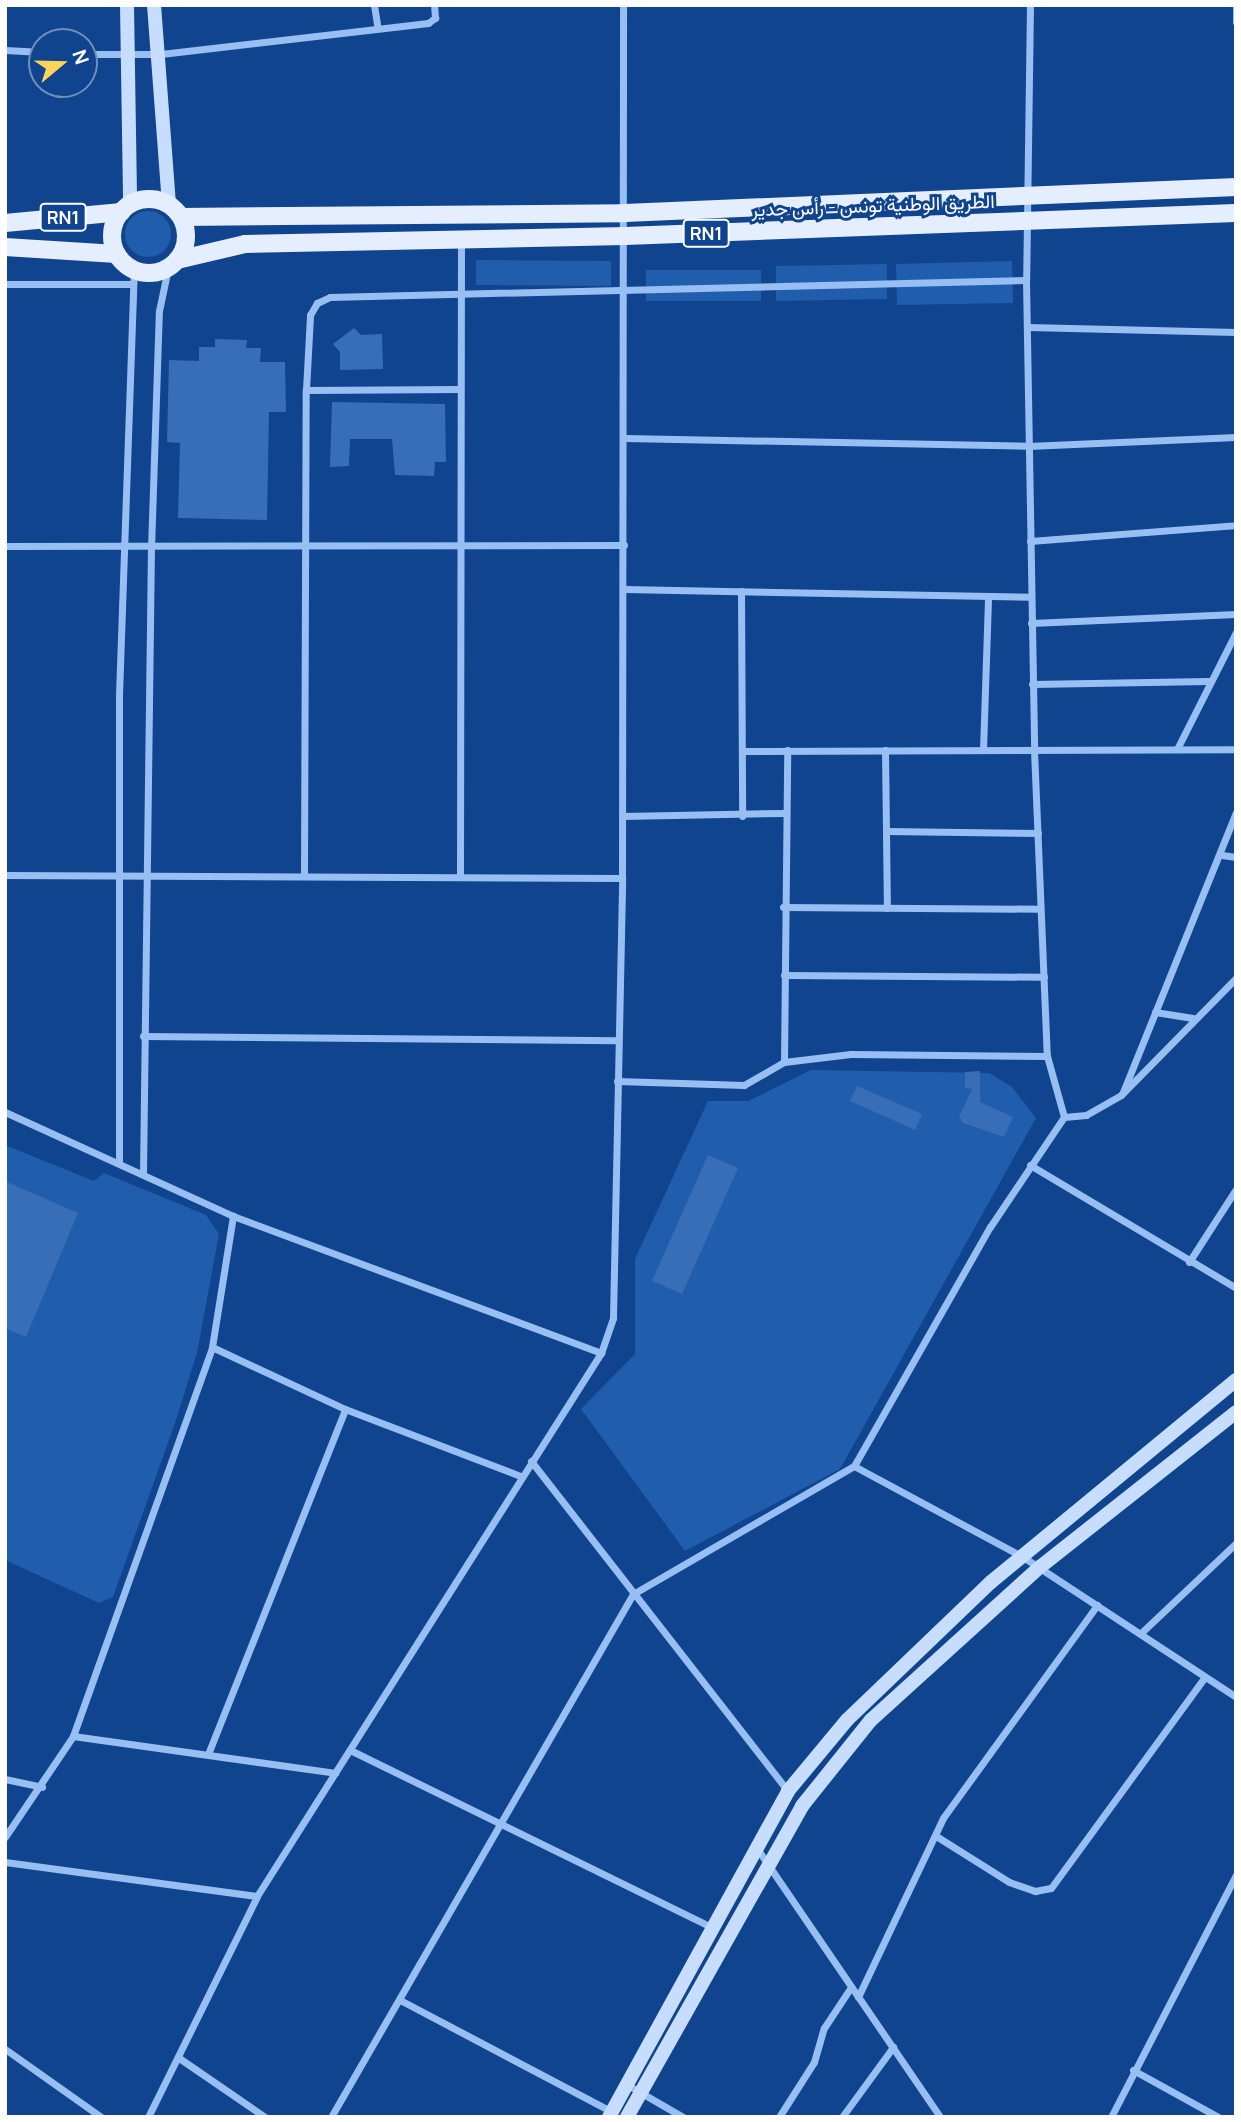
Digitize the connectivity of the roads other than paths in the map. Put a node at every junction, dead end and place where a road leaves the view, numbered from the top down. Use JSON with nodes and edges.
{"nodes":[{"id":1,"x":127,"y":5,"type":"edge"},
{"id":2,"x":154,"y":5,"type":"edge"},
{"id":3,"x":374,"y":5,"type":"edge"},
{"id":4,"x":434,"y":5,"type":"edge"},
{"id":5,"x":623,"y":5,"type":"edge"},
{"id":6,"x":1030,"y":5,"type":"edge"},
{"id":7,"x":1236,"y":5,"type":"edge"},
{"id":8,"x":1236,"y":22,"type":"edge"},
{"id":9,"x":377,"y":25,"type":"junction"},
{"id":10,"x":5,"y":50,"type":"edge"},
{"id":11,"x":28,"y":51,"type":"edge"},
{"id":12,"x":98,"y":54,"type":"edge"},
{"id":13,"x":161,"y":54,"type":"junction"},
{"id":14,"x":130,"y":55,"type":"junction"},
{"id":15,"x":1236,"y":187,"type":"edge"},
{"id":16,"x":1026,"y":198,"type":"junction"},
{"id":17,"x":126,"y":208,"type":"junction"},
{"id":18,"x":175,"y":211,"type":"junction"},
{"id":19,"x":625,"y":213,"type":"junction"},
{"id":20,"x":1236,"y":213,"type":"edge"},
{"id":21,"x":1026,"y":221,"type":"junction"},
{"id":22,"x":5,"y":223,"type":"edge"},
{"id":23,"x":625,"y":236,"type":"junction"},
{"id":24,"x":461,"y":239,"type":"junction"},
{"id":25,"x":5,"y":247,"type":"edge"},
{"id":26,"x":117,"y":254,"type":"junction"},
{"id":27,"x":173,"y":264,"type":"junction"},
{"id":28,"x":133,"y":277,"type":"junction"},
{"id":29,"x":1026,"y":281,"type":"junction"},
{"id":30,"x":5,"y":284,"type":"edge"},
{"id":31,"x":625,"y":293,"type":"junction"},
{"id":32,"x":460,"y":296,"type":"junction"},
{"id":33,"x":1028,"y":327,"type":"junction"},
{"id":34,"x":1236,"y":332,"type":"edge"},
{"id":35,"x":460,"y":389,"type":"junction"},
{"id":36,"x":306,"y":390,"type":"junction"},
{"id":37,"x":1236,"y":437,"type":"edge"},
{"id":38,"x":625,"y":438,"type":"junction"},
{"id":39,"x":1028,"y":446,"type":"junction"},
{"id":40,"x":1236,"y":524,"type":"edge"},
{"id":41,"x":1030,"y":541,"type":"junction"},
{"id":42,"x":306,"y":545,"type":"junction"},
{"id":43,"x":624,"y":545,"type":"junction"},
{"id":44,"x":5,"y":546,"type":"edge"},
{"id":45,"x":462,"y":546,"type":"junction"},
{"id":46,"x":123,"y":547,"type":"junction"},
{"id":47,"x":151,"y":548,"type":"junction"},
{"id":48,"x":624,"y":589,"type":"junction"},
{"id":49,"x":741,"y":591,"type":"junction"},
{"id":50,"x":988,"y":596,"type":"junction"},
{"id":51,"x":1030,"y":597,"type":"junction"},
{"id":52,"x":1236,"y":614,"type":"edge"},
{"id":53,"x":1031,"y":622,"type":"junction"},
{"id":54,"x":1236,"y":632,"type":"edge"},
{"id":55,"x":1208,"y":681,"type":"junction"},
{"id":56,"x":1032,"y":684,"type":"junction"},
{"id":57,"x":1178,"y":747,"type":"junction"},
{"id":58,"x":1236,"y":749,"type":"edge"},
{"id":59,"x":788,"y":750,"type":"junction"},
{"id":60,"x":885,"y":750,"type":"junction"},
{"id":61,"x":983,"y":750,"type":"junction"},
{"id":62,"x":1034,"y":750,"type":"junction"},
{"id":63,"x":745,"y":751,"type":"junction"},
{"id":64,"x":784,"y":813,"type":"junction"},
{"id":65,"x":1236,"y":813,"type":"edge"},
{"id":66,"x":622,"y":816,"type":"junction"},
{"id":67,"x":742,"y":816,"type":"junction"},
{"id":68,"x":886,"y":831,"type":"junction"},
{"id":69,"x":1038,"y":833,"type":"junction"},
{"id":70,"x":1222,"y":855,"type":"junction"},
{"id":71,"x":1236,"y":857,"type":"edge"},
{"id":72,"x":304,"y":874,"type":"junction"},
{"id":73,"x":460,"y":874,"type":"junction"},
{"id":74,"x":5,"y":875,"type":"edge"},
{"id":75,"x":144,"y":877,"type":"junction"},
{"id":76,"x":118,"y":878,"type":"junction"},
{"id":77,"x":622,"y":878,"type":"junction"},
{"id":78,"x":783,"y":907,"type":"junction"},
{"id":79,"x":887,"y":908,"type":"junction"},
{"id":80,"x":1040,"y":909,"type":"junction"},
{"id":81,"x":784,"y":975,"type":"junction"},
{"id":82,"x":1044,"y":976,"type":"junction"},
{"id":83,"x":1236,"y":978,"type":"edge"},
{"id":84,"x":1155,"y":1012,"type":"junction"},
{"id":85,"x":1193,"y":1018,"type":"junction"},
{"id":86,"x":143,"y":1036,"type":"junction"},
{"id":87,"x":617,"y":1040,"type":"junction"},
{"id":88,"x":1048,"y":1056,"type":"junction"},
{"id":89,"x":784,"y":1062,"type":"junction"},
{"id":90,"x":617,"y":1081,"type":"junction"},
{"id":91,"x":1121,"y":1096,"type":"junction"},
{"id":92,"x":5,"y":1112,"type":"edge"},
{"id":93,"x":1064,"y":1117,"type":"junction"},
{"id":94,"x":119,"y":1162,"type":"junction"},
{"id":95,"x":1030,"y":1165,"type":"junction"},
{"id":96,"x":143,"y":1174,"type":"junction"},
{"id":97,"x":1236,"y":1189,"type":"edge"},
{"id":98,"x":233,"y":1216,"type":"junction"},
{"id":99,"x":1189,"y":1262,"type":"junction"},
{"id":100,"x":1236,"y":1288,"type":"edge"},
{"id":101,"x":212,"y":1347,"type":"junction"},
{"id":102,"x":601,"y":1353,"type":"junction"},
{"id":103,"x":1236,"y":1380,"type":"edge"},
{"id":104,"x":345,"y":1409,"type":"junction"},
{"id":105,"x":1236,"y":1412,"type":"edge"},
{"id":106,"x":531,"y":1461,"type":"junction"},
{"id":107,"x":854,"y":1466,"type":"junction"},
{"id":108,"x":520,"y":1476,"type":"junction"},
{"id":109,"x":1236,"y":1543,"type":"edge"},
{"id":110,"x":1023,"y":1557,"type":"junction"},
{"id":111,"x":1040,"y":1567,"type":"junction"},
{"id":112,"x":633,"y":1594,"type":"junction"},
{"id":113,"x":1097,"y":1605,"type":"junction"},
{"id":114,"x":1142,"y":1632,"type":"junction"},
{"id":115,"x":1204,"y":1678,"type":"junction"},
{"id":116,"x":1236,"y":1698,"type":"edge"},
{"id":117,"x":74,"y":1736,"type":"junction"},
{"id":118,"x":350,"y":1750,"type":"junction"},
{"id":119,"x":208,"y":1754,"type":"junction"},
{"id":120,"x":335,"y":1773,"type":"junction"},
{"id":121,"x":5,"y":1779,"type":"edge"},
{"id":122,"x":41,"y":1787,"type":"junction"},
{"id":123,"x":788,"y":1791,"type":"junction"},
{"id":124,"x":500,"y":1821,"type":"junction"},
{"id":125,"x":936,"y":1836,"type":"junction"},
{"id":126,"x":5,"y":1837,"type":"edge"},
{"id":127,"x":755,"y":1847,"type":"junction"},
{"id":128,"x":5,"y":1863,"type":"edge"},
{"id":129,"x":768,"y":1864,"type":"junction"},
{"id":130,"x":1236,"y":1875,"type":"edge"},
{"id":131,"x":257,"y":1896,"type":"junction"},
{"id":132,"x":711,"y":1927,"type":"junction"},
{"id":133,"x":851,"y":1987,"type":"junction"},
{"id":134,"x":858,"y":1997,"type":"junction"},
{"id":135,"x":400,"y":2000,"type":"junction"},
{"id":136,"x":893,"y":2047,"type":"junction"},
{"id":137,"x":5,"y":2049,"type":"edge"},
{"id":138,"x":178,"y":2058,"type":"junction"},
{"id":139,"x":1133,"y":2070,"type":"junction"},
{"id":140,"x":625,"y":2084,"type":"junction"},
{"id":141,"x":641,"y":2092,"type":"junction"},
{"id":142,"x":614,"y":2115,"type":"edge"},
{"id":143,"x":101,"y":2117,"type":"edge"},
{"id":144,"x":148,"y":2117,"type":"edge"},
{"id":145,"x":265,"y":2117,"type":"edge"},
{"id":146,"x":331,"y":2117,"type":"edge"},
{"id":147,"x":627,"y":2117,"type":"edge"},
{"id":148,"x":683,"y":2117,"type":"edge"},
{"id":149,"x":779,"y":2117,"type":"edge"},
{"id":150,"x":842,"y":2117,"type":"edge"},
{"id":151,"x":940,"y":2117,"type":"edge"},
{"id":152,"x":1111,"y":2117,"type":"edge"},
{"id":153,"x":1218,"y":2117,"type":"edge"}],
"edges":[{"from":1,"to":14,"type":"street"},
{"from":2,"to":13,"type":"street"},
{"from":3,"to":9,"type":"street"},
{"from":4,"to":9,"type":"street"},
{"from":5,"to":19,"type":"street"},
{"from":6,"to":16,"type":"street"},
{"from":7,"to":8,"type":"street"},
{"from":9,"to":13,"type":"street"},
{"from":10,"to":11,"type":"street"},
{"from":12,"to":14,"type":"street"},
{"from":13,"to":14,"type":"street"},
{"from":13,"to":18,"type":"street"},
{"from":14,"to":17,"type":"street"},
{"from":15,"to":16,"type":"main road","name":"الطريق الوطنية تونس - رأس جدير","number":"RN1"},
{"from":16,"to":19,"type":"main road","name":"الطريق الوطنية تونس - رأس جدير","number":"RN1"},
{"from":16,"to":21,"type":"street"},
{"from":17,"to":18,"type":"main road","number":"RN1"},
{"from":17,"to":22,"type":"main road","number":"RN1"},
{"from":17,"to":26,"type":"main road","number":"RN1"},
{"from":18,"to":19,"type":"main road","name":"الطريق الوطنية تونس - رأس جدير","number":"RN1"},
{"from":18,"to":27,"type":"main road"},
{"from":19,"to":23,"type":"street"},
{"from":20,"to":21,"type":"main road","name":"الطريق الوطنية تونس - رأس جدير","number":"RN1"},
{"from":21,"to":23,"type":"main road","name":"الطريق الوطنية تونس - رأس جدير","number":"RN1"},
{"from":21,"to":29,"type":"street"},
{"from":23,"to":24,"type":"main road","name":"الطريق الوطنية تونس - رأس جدير","number":"RN1"},
{"from":23,"to":31,"type":"street"},
{"from":24,"to":27,"type":"main road","name":"الطريق الوطنية تونس - رأس جدير","number":"RN1"},
{"from":24,"to":32,"type":"street"},
{"from":25,"to":26,"type":"main road","number":"RN1"},
{"from":26,"to":28,"type":"main road"},
{"from":27,"to":28,"type":"main road","number":"RN1"},
{"from":27,"to":47,"type":"street"},
{"from":28,"to":30,"type":"street"},
{"from":28,"to":46,"type":"street"},
{"from":29,"to":31,"type":"street"},
{"from":29,"to":33,"type":"street"},
{"from":31,"to":32,"type":"street"},
{"from":31,"to":38,"type":"street"},
{"from":32,"to":35,"type":"street"},
{"from":32,"to":36,"type":"street"},
{"from":33,"to":34,"type":"street"},
{"from":33,"to":39,"type":"street"},
{"from":35,"to":36,"type":"street"},
{"from":35,"to":45,"type":"street"},
{"from":36,"to":42,"type":"street"},
{"from":37,"to":39,"type":"street"},
{"from":38,"to":39,"type":"street"},
{"from":38,"to":43,"type":"street"},
{"from":39,"to":41,"type":"street"},
{"from":40,"to":41,"type":"street"},
{"from":41,"to":51,"type":"street"},
{"from":42,"to":45,"type":"street"},
{"from":42,"to":47,"type":"street"},
{"from":42,"to":72,"type":"street"},
{"from":43,"to":45,"type":"street"},
{"from":43,"to":48,"type":"street"},
{"from":44,"to":46,"type":"street"},
{"from":45,"to":73,"type":"street"},
{"from":46,"to":47,"type":"street"},
{"from":46,"to":76,"type":"street"},
{"from":47,"to":75,"type":"street"},
{"from":48,"to":49,"type":"street"},
{"from":48,"to":66,"type":"street"},
{"from":49,"to":50,"type":"street"},
{"from":49,"to":63,"type":"street"},
{"from":50,"to":51,"type":"street"},
{"from":50,"to":61,"type":"street"},
{"from":51,"to":53,"type":"street"},
{"from":52,"to":53,"type":"street"},
{"from":53,"to":56,"type":"street"},
{"from":54,"to":55,"type":"street"},
{"from":55,"to":56,"type":"street"},
{"from":55,"to":57,"type":"street"},
{"from":56,"to":62,"type":"street"},
{"from":57,"to":58,"type":"street"},
{"from":57,"to":62,"type":"street"},
{"from":59,"to":60,"type":"street"},
{"from":59,"to":63,"type":"street"},
{"from":59,"to":64,"type":"street"},
{"from":60,"to":61,"type":"street"},
{"from":60,"to":68,"type":"street"},
{"from":61,"to":62,"type":"street"},
{"from":62,"to":69,"type":"street"},
{"from":63,"to":67,"type":"street"},
{"from":64,"to":67,"type":"street"},
{"from":64,"to":78,"type":"street"},
{"from":65,"to":70,"type":"street"},
{"from":66,"to":67,"type":"street"},
{"from":66,"to":77,"type":"street"},
{"from":68,"to":69,"type":"street"},
{"from":68,"to":79,"type":"street"},
{"from":69,"to":80,"type":"street"},
{"from":70,"to":71,"type":"street"},
{"from":70,"to":84,"type":"street"},
{"from":72,"to":73,"type":"street"},
{"from":72,"to":75,"type":"street"},
{"from":73,"to":77,"type":"street"},
{"from":74,"to":76,"type":"street"},
{"from":75,"to":76,"type":"street"},
{"from":75,"to":86,"type":"street"},
{"from":76,"to":94,"type":"street"},
{"from":77,"to":87,"type":"street"},
{"from":78,"to":79,"type":"street"},
{"from":78,"to":81,"type":"street"},
{"from":79,"to":80,"type":"street"},
{"from":80,"to":82,"type":"street"},
{"from":81,"to":82,"type":"street"},
{"from":81,"to":89,"type":"street"},
{"from":82,"to":88,"type":"street"},
{"from":83,"to":85,"type":"street"},
{"from":84,"to":85,"type":"street"},
{"from":84,"to":91,"type":"street"},
{"from":85,"to":91,"type":"street"},
{"from":86,"to":87,"type":"street"},
{"from":86,"to":96,"type":"street"},
{"from":87,"to":90,"type":"street"},
{"from":88,"to":89,"type":"street"},
{"from":88,"to":93,"type":"street"},
{"from":89,"to":90,"type":"street"},
{"from":90,"to":102,"type":"street"},
{"from":91,"to":93,"type":"street"},
{"from":92,"to":94,"type":"street"},
{"from":93,"to":95,"type":"street"},
{"from":94,"to":96,"type":"street"},
{"from":95,"to":99,"type":"street"},
{"from":95,"to":107,"type":"street"},
{"from":96,"to":98,"type":"street"},
{"from":97,"to":99,"type":"street"},
{"from":98,"to":101,"type":"street"},
{"from":98,"to":102,"type":"street"},
{"from":99,"to":100,"type":"street"},
{"from":101,"to":104,"type":"street"},
{"from":101,"to":117,"type":"street"},
{"from":102,"to":106,"type":"street"},
{"from":103,"to":110,"type":"street"},
{"from":104,"to":108,"type":"street"},
{"from":104,"to":119,"type":"street"},
{"from":105,"to":111,"type":"street"},
{"from":106,"to":108,"type":"street"},
{"from":106,"to":112,"type":"street"},
{"from":107,"to":110,"type":"street"},
{"from":107,"to":112,"type":"street"},
{"from":108,"to":118,"type":"street"},
{"from":109,"to":114,"type":"street"},
{"from":110,"to":111,"type":"street"},
{"from":110,"to":123,"type":"street"},
{"from":111,"to":113,"type":"street"},
{"from":111,"to":129,"type":"street"},
{"from":112,"to":123,"type":"street"},
{"from":112,"to":124,"type":"street"},
{"from":113,"to":114,"type":"street"},
{"from":113,"to":125,"type":"street"},
{"from":114,"to":115,"type":"street"},
{"from":115,"to":116,"type":"street"},
{"from":115,"to":125,"type":"street"},
{"from":117,"to":119,"type":"street"},
{"from":117,"to":122,"type":"street"},
{"from":118,"to":120,"type":"street"},
{"from":118,"to":124,"type":"street"},
{"from":119,"to":120,"type":"street"},
{"from":120,"to":131,"type":"street"},
{"from":121,"to":122,"type":"street"},
{"from":122,"to":126,"type":"street"},
{"from":123,"to":127,"type":"street"},
{"from":124,"to":132,"type":"street"},
{"from":124,"to":135,"type":"street"},
{"from":125,"to":134,"type":"street"},
{"from":127,"to":129,"type":"street"},
{"from":127,"to":132,"type":"street"},
{"from":128,"to":131,"type":"street"},
{"from":129,"to":133,"type":"street"},
{"from":129,"to":141,"type":"street"},
{"from":130,"to":139,"type":"street"},
{"from":131,"to":138,"type":"street"},
{"from":132,"to":140,"type":"street"},
{"from":133,"to":134,"type":"street"},
{"from":133,"to":149,"type":"street"},
{"from":134,"to":136,"type":"street"},
{"from":135,"to":142,"type":"street"},
{"from":135,"to":146,"type":"street"},
{"from":136,"to":150,"type":"street"},
{"from":136,"to":151,"type":"street"},
{"from":137,"to":143,"type":"street"},
{"from":138,"to":144,"type":"street"},
{"from":138,"to":145,"type":"street"},
{"from":139,"to":152,"type":"street"},
{"from":139,"to":153,"type":"street"},
{"from":140,"to":141,"type":"street"},
{"from":140,"to":142,"type":"street"},
{"from":141,"to":147,"type":"street"},
{"from":141,"to":148,"type":"street"}]}
